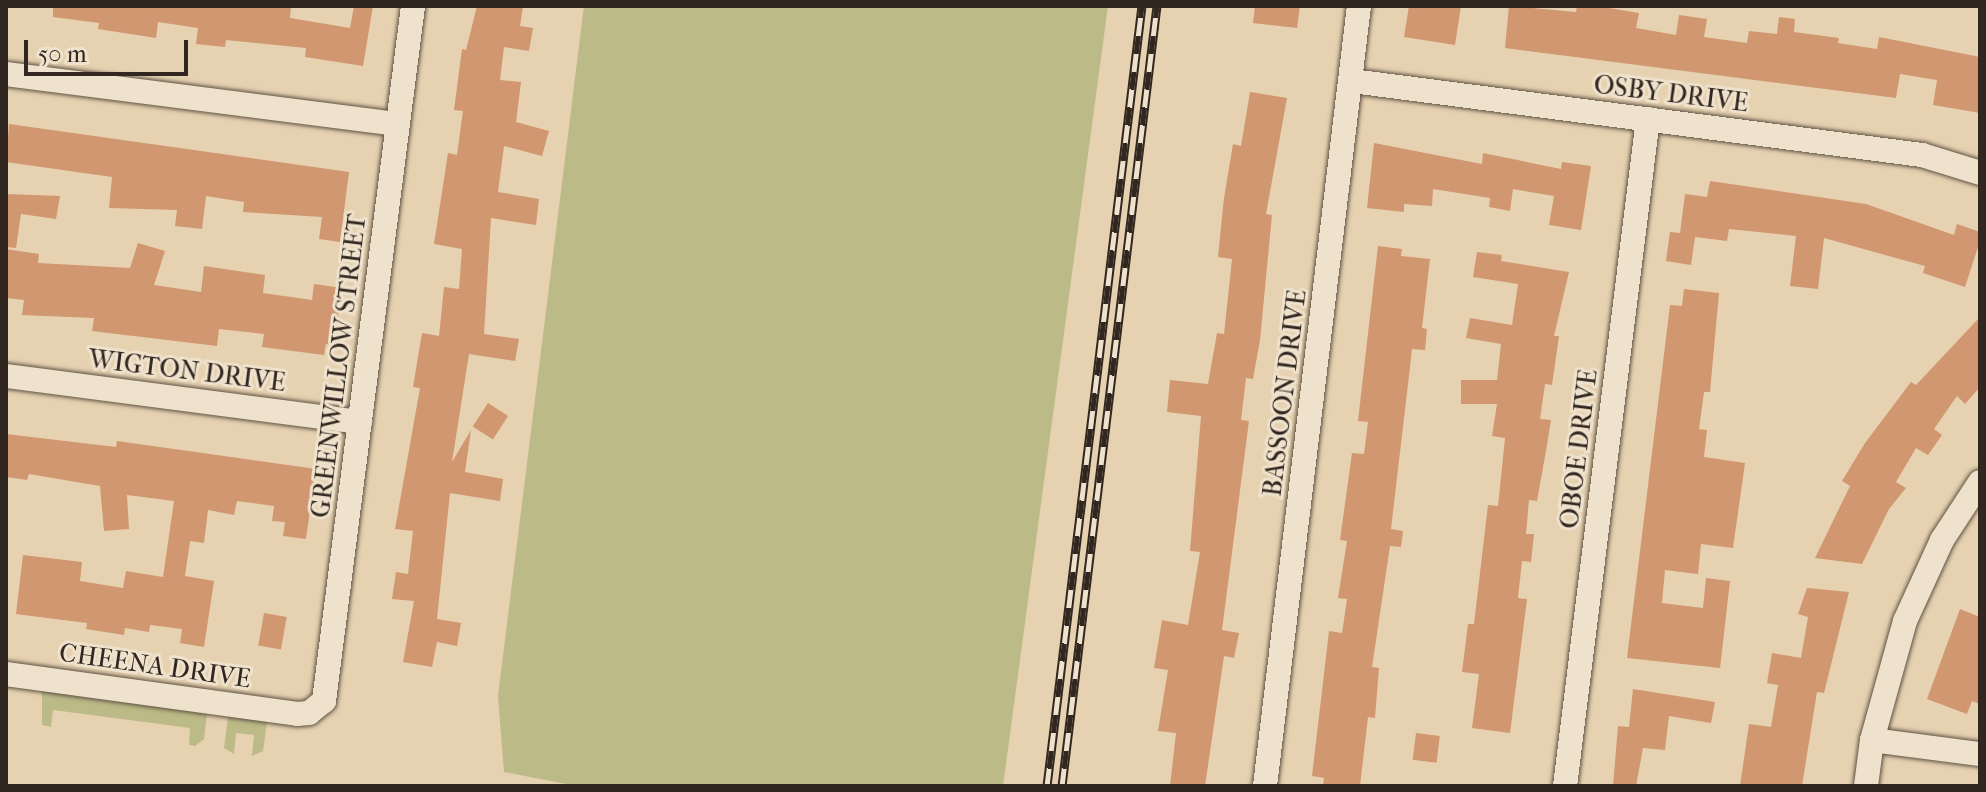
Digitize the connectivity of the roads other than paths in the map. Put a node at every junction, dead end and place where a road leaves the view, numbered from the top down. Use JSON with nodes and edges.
{"nodes":[{"id":1,"x":413,"y":6,"type":"edge"},
{"id":2,"x":1359,"y":6,"type":"edge"},
{"id":3,"x":6,"y":74,"type":"edge"},
{"id":4,"x":1352,"y":81,"type":"junction"},
{"id":5,"x":1648,"y":119,"type":"junction"},
{"id":6,"x":398,"y":124,"type":"junction"},
{"id":7,"x":1980,"y":173,"type":"edge"},
{"id":8,"x":6,"y":376,"type":"edge"},
{"id":9,"x":360,"y":422,"type":"junction"},
{"id":10,"x":1980,"y":482,"type":"edge"},
{"id":11,"x":6,"y":674,"type":"edge"},
{"id":12,"x":297,"y":714,"type":"joint"},
{"id":13,"x":1872,"y":740,"type":"junction"},
{"id":14,"x":1980,"y":754,"type":"edge"},
{"id":15,"x":1265,"y":786,"type":"edge"},
{"id":16,"x":1565,"y":786,"type":"edge"},
{"id":17,"x":1866,"y":786,"type":"edge"}],
"edges":[{"from":1,"to":6,"type":"street","name":"GREENWILLOW STREET"},
{"from":2,"to":4,"type":"street","name":"BASSOON DRIVE"},
{"from":3,"to":6,"type":"street"},
{"from":4,"to":5,"type":"street","name":"OSBY DRIVE"},
{"from":4,"to":15,"type":"street","name":"BASSOON DRIVE"},
{"from":5,"to":7,"type":"street","name":"OSBY DRIVE"},
{"from":5,"to":16,"type":"street","name":"OBOE DRIVE"},
{"from":6,"to":9,"type":"street","name":"GREENWILLOW STREET"},
{"from":8,"to":9,"type":"street","name":"WIGTON DRIVE"},
{"from":9,"to":12,"type":"street","name":"GREENWILLOW STREET"},
{"from":10,"to":13,"type":"street"},
{"from":11,"to":12,"type":"street","name":"CHEENA DRIVE"},
{"from":13,"to":14,"type":"street"},
{"from":13,"to":17,"type":"street"}]}
